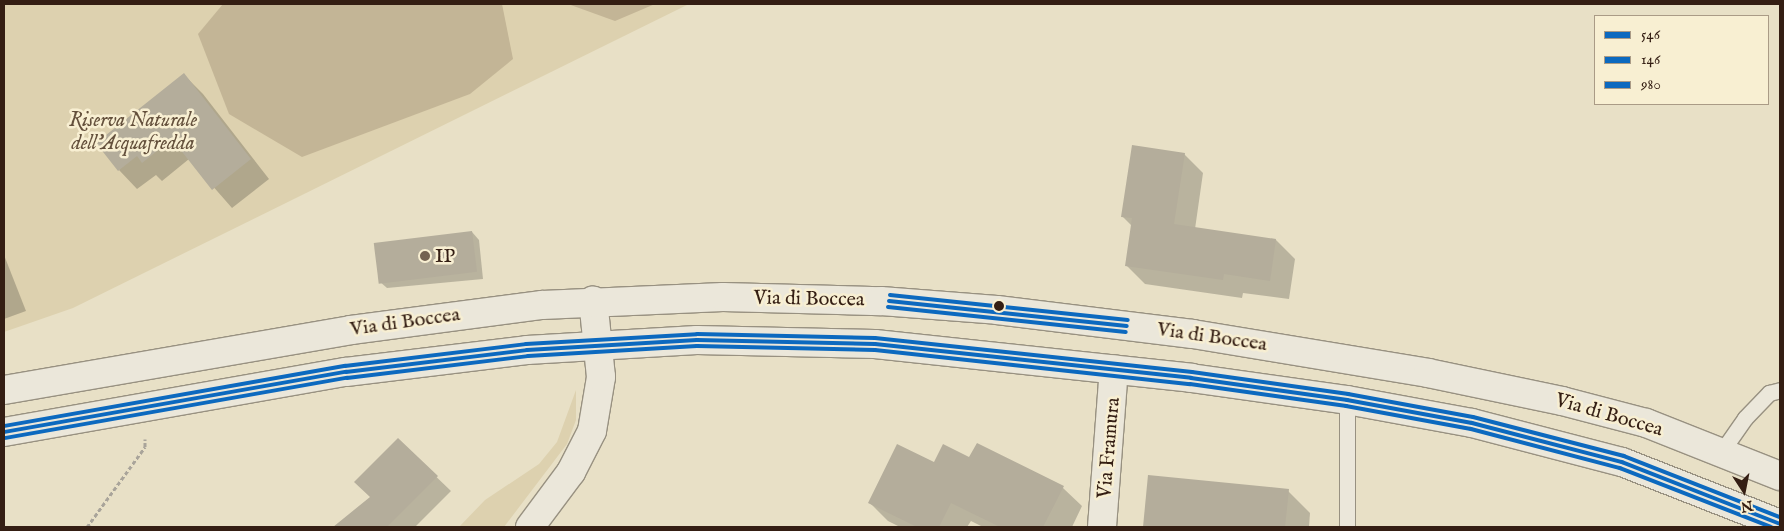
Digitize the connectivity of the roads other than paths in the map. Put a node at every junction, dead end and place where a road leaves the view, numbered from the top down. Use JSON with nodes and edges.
{"nodes":[{"id":1,"x":593,"y":300,"type":"junction"},
{"id":2,"x":597,"y":344,"type":"junction"},
{"id":3,"x":1114,"y":369,"type":"junction"},
{"id":4,"x":4,"y":390,"type":"edge"},
{"id":5,"x":1780,"y":390,"type":"edge"},
{"id":6,"x":1347,"y":400,"type":"junction"},
{"id":7,"x":4,"y":432,"type":"edge"},
{"id":8,"x":1722,"y":451,"type":"junction"},
{"id":9,"x":1780,"y":476,"type":"edge"},
{"id":10,"x":1780,"y":524,"type":"edge"},
{"id":11,"x":530,"y":527,"type":"edge"},
{"id":12,"x":1102,"y":527,"type":"edge"},
{"id":13,"x":1347,"y":527,"type":"edge"}],
"edges":[{"from":1,"to":2,"type":"main road"},
{"from":1,"to":4,"type":"main road","name":"Via di Boccea"},
{"from":1,"to":8,"type":"main road","name":"Via di Boccea"},
{"from":2,"to":3,"type":"main road","name":"Via di Boccea"},
{"from":2,"to":7,"type":"main road","name":"Via di Boccea"},
{"from":2,"to":11,"type":"main road"},
{"from":3,"to":6,"type":"main road","name":"Via di Boccea"},
{"from":3,"to":12,"type":"main road","name":"Via Framura"},
{"from":5,"to":8,"type":"lane"},
{"from":6,"to":10,"type":"main road","name":"Via di Boccea"},
{"from":6,"to":13,"type":"lane"},
{"from":8,"to":9,"type":"main road","name":"Via di Boccea"}]}
